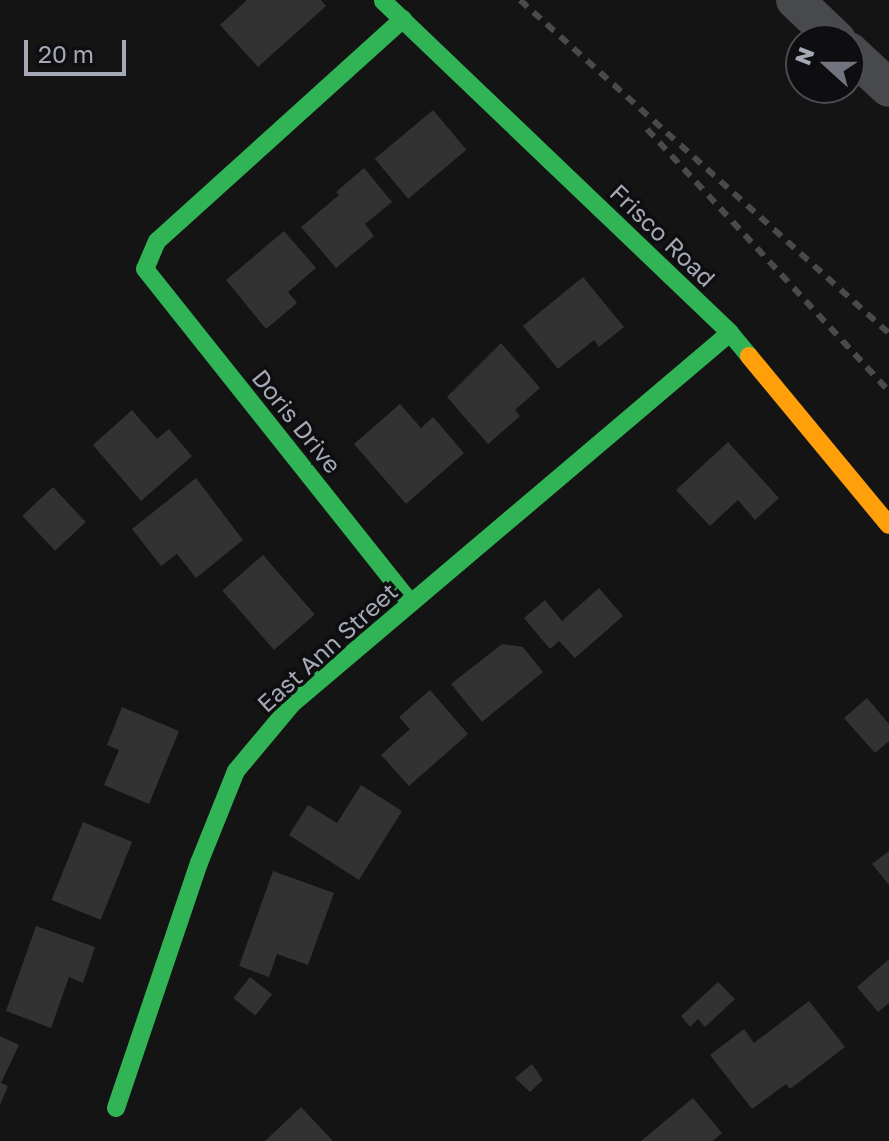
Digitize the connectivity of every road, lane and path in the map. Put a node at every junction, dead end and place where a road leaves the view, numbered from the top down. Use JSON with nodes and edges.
{"nodes":[{"id":1,"x":382,"y":0,"type":"edge"},
{"id":2,"x":795,"y":0,"type":"edge"},
{"id":3,"x":403,"y":19,"type":"junction"},
{"id":4,"x":820,"y":24,"type":"edge"},
{"id":5,"x":865,"y":66,"type":"edge"},
{"id":6,"x":889,"y":88,"type":"edge"},
{"id":7,"x":730,"y":333,"type":"junction"},
{"id":8,"x":889,"y":525,"type":"edge"},
{"id":9,"x":411,"y":603,"type":"junction"},
{"id":10,"x":116,"y":1108,"type":"dead end"}],
"edges":[{"from":1,"to":3,"type":"street","name":"Frisco Road"},
{"from":2,"to":4,"type":"street"},
{"from":3,"to":7,"type":"street","name":"Frisco Road"},
{"from":3,"to":9,"type":"street","name":"Doris Drive"},
{"from":5,"to":6,"type":"street"},
{"from":7,"to":8,"type":"street","name":"Frisco Road"},
{"from":7,"to":9,"type":"street","name":"East Ann Street"},
{"from":9,"to":10,"type":"street","name":"East Ann Street"}]}
